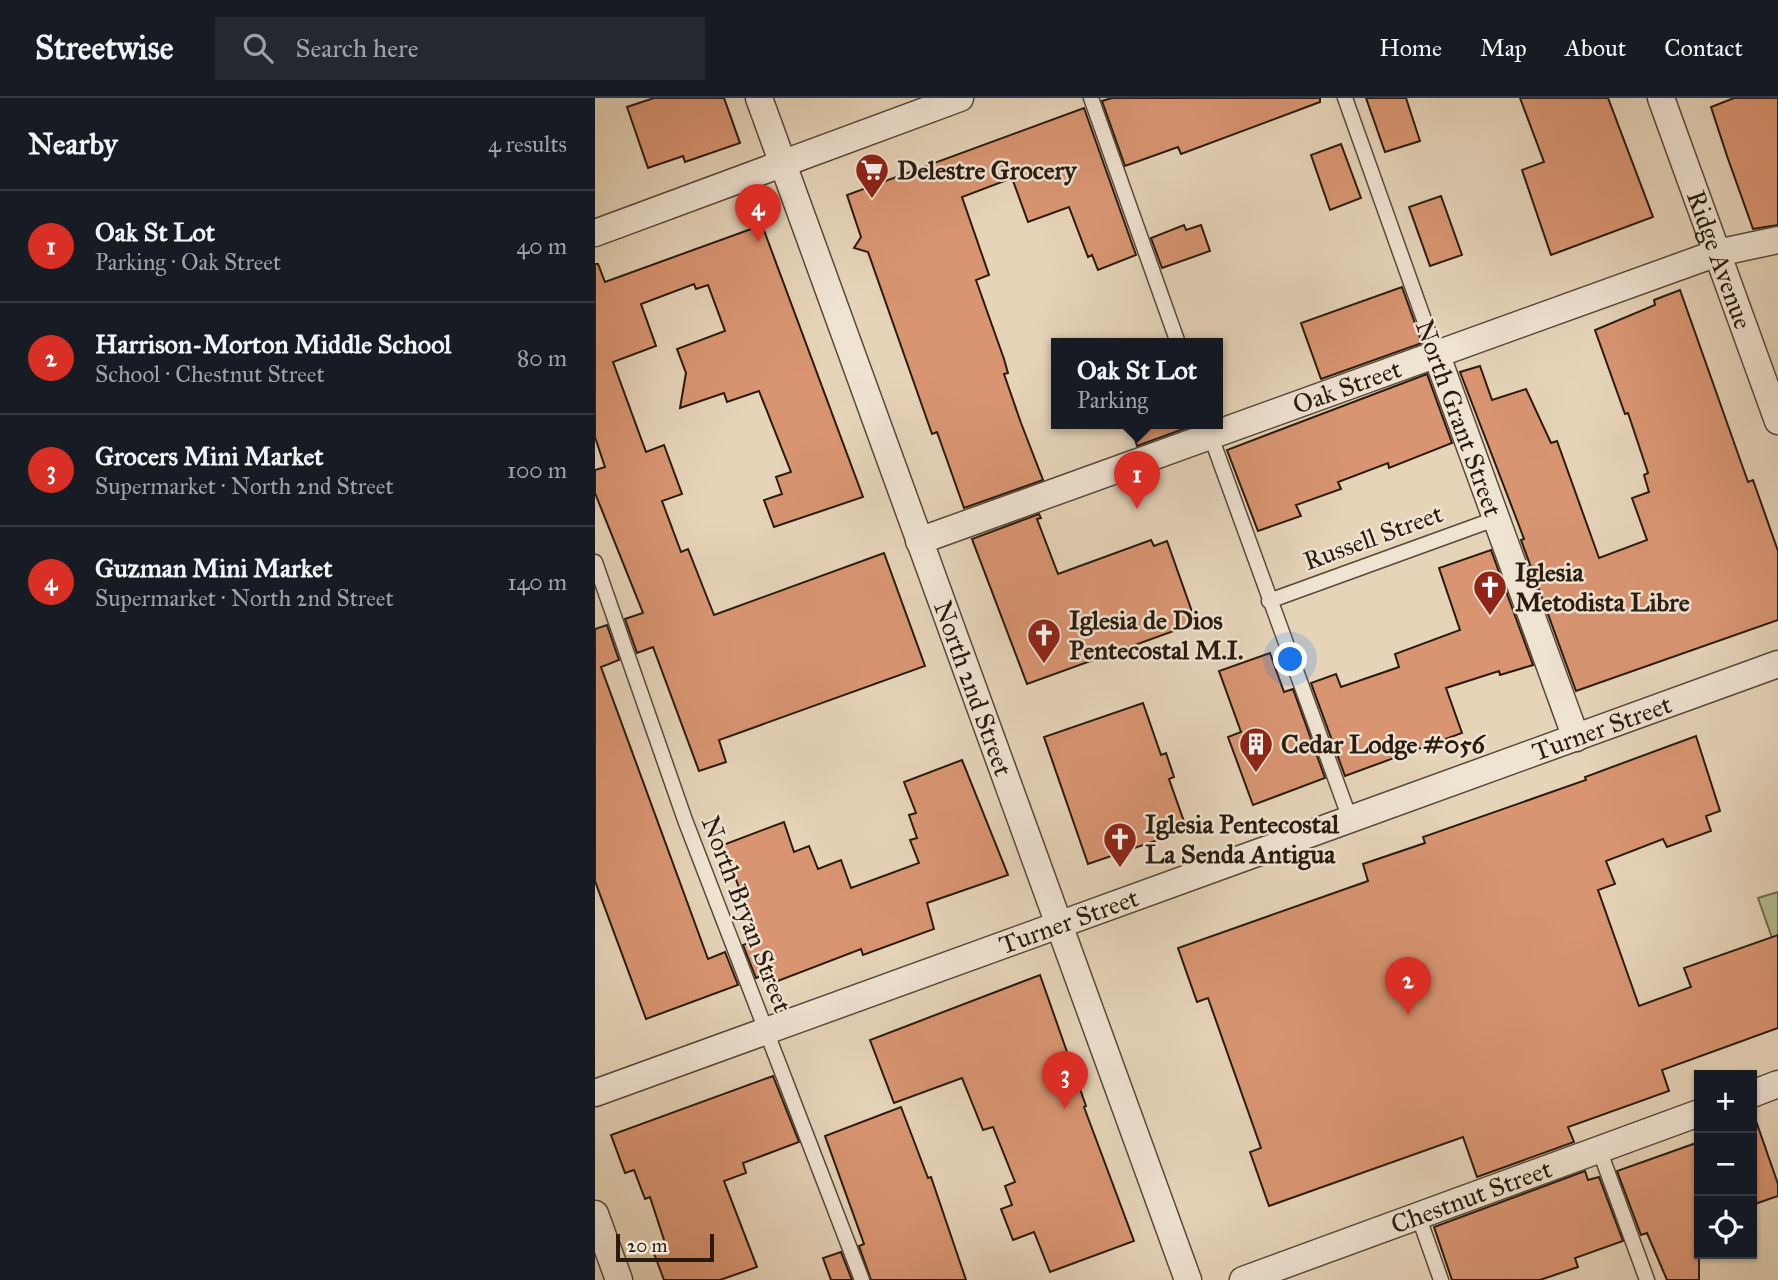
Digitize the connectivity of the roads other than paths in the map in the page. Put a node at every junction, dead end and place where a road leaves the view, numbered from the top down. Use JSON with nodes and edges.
{"nodes":[{"id":1,"x":759,"y":98,"type":"edge"},
{"id":2,"x":960,"y":98,"type":"edge"},
{"id":3,"x":1091,"y":98,"type":"edge"},
{"id":4,"x":1345,"y":98,"type":"edge"},
{"id":5,"x":1661,"y":98,"type":"edge"},
{"id":6,"x":783,"y":163,"type":"junction"},
{"id":7,"x":596,"y":229,"type":"edge"},
{"id":8,"x":1778,"y":240,"type":"edge"},
{"id":9,"x":1717,"y":253,"type":"junction"},
{"id":10,"x":1176,"y":338,"type":"edge"},
{"id":11,"x":1437,"y":356,"type":"junction"},
{"id":12,"x":1778,"y":421,"type":"edge"},
{"id":13,"x":1223,"y":425,"type":"edge"},
{"id":14,"x":1209,"y":430,"type":"edge"},
{"id":15,"x":1495,"y":519,"type":"junction"},
{"id":16,"x":919,"y":541,"type":"junction"},
{"id":17,"x":595,"y":562,"type":"edge"},
{"id":18,"x":1269,"y":601,"type":"junction"},
{"id":19,"x":1778,"y":664,"type":"edge"},
{"id":20,"x":1576,"y":738,"type":"junction"},
{"id":21,"x":1350,"y":819,"type":"junction"},
{"id":22,"x":1058,"y":925,"type":"junction"},
{"id":23,"x":766,"y":1031,"type":"junction"},
{"id":24,"x":1778,"y":1084,"type":"edge"},
{"id":25,"x":1757,"y":1092,"type":"edge"},
{"id":26,"x":595,"y":1093,"type":"edge"},
{"id":27,"x":1694,"y":1115,"type":"edge"},
{"id":28,"x":1599,"y":1149,"type":"junction"},
{"id":29,"x":595,"y":1214,"type":"edge"},
{"id":30,"x":1418,"y":1215,"type":"junction"},
{"id":31,"x":619,"y":1280,"type":"edge"},
{"id":32,"x":862,"y":1280,"type":"edge"},
{"id":33,"x":1188,"y":1280,"type":"edge"},
{"id":34,"x":1243,"y":1280,"type":"edge"},
{"id":35,"x":1441,"y":1280,"type":"edge"},
{"id":36,"x":1647,"y":1280,"type":"edge"}],
"edges":[{"from":1,"to":6,"type":"street","name":"North 2nd Street"},
{"from":2,"to":6,"type":"street"},
{"from":3,"to":10,"type":"lane"},
{"from":4,"to":11,"type":"lane","name":"North Grant Street"},
{"from":5,"to":9,"type":"street","name":"Ridge Avenue"},
{"from":6,"to":7,"type":"street"},
{"from":6,"to":16,"type":"street","name":"North 2nd Street"},
{"from":8,"to":9,"type":"street","name":"Oak Street"},
{"from":9,"to":11,"type":"street","name":"Oak Street"},
{"from":9,"to":12,"type":"street","name":"Ridge Avenue"},
{"from":11,"to":13,"type":"street","name":"Oak Street"},
{"from":11,"to":15,"type":"street","name":"North Grant Street"},
{"from":14,"to":16,"type":"street","name":"Oak Street"},
{"from":14,"to":18,"type":"lane"},
{"from":15,"to":18,"type":"lane","name":"Russell Street"},
{"from":15,"to":20,"type":"street","name":"North Grant Street"},
{"from":16,"to":22,"type":"street","name":"North 2nd Street"},
{"from":17,"to":23,"type":"lane","name":"North Bryan Street"},
{"from":18,"to":21,"type":"lane"},
{"from":19,"to":20,"type":"street","name":"Turner Street"},
{"from":20,"to":21,"type":"street","name":"Turner Street"},
{"from":21,"to":22,"type":"street","name":"Turner Street"},
{"from":22,"to":23,"type":"street","name":"Turner Street"},
{"from":22,"to":33,"type":"street","name":"North 2nd Street"},
{"from":23,"to":26,"type":"street","name":"Turner Street"},
{"from":23,"to":32,"type":"lane","name":"North Bryan Street"},
{"from":24,"to":25,"type":"street"},
{"from":27,"to":28,"type":"street","name":"Chestnut Street"},
{"from":28,"to":30,"type":"street","name":"Chestnut Street"},
{"from":28,"to":36,"type":"lane"},
{"from":29,"to":31,"type":"street"},
{"from":30,"to":34,"type":"street","name":"Chestnut Street"},
{"from":30,"to":35,"type":"lane"}]}
